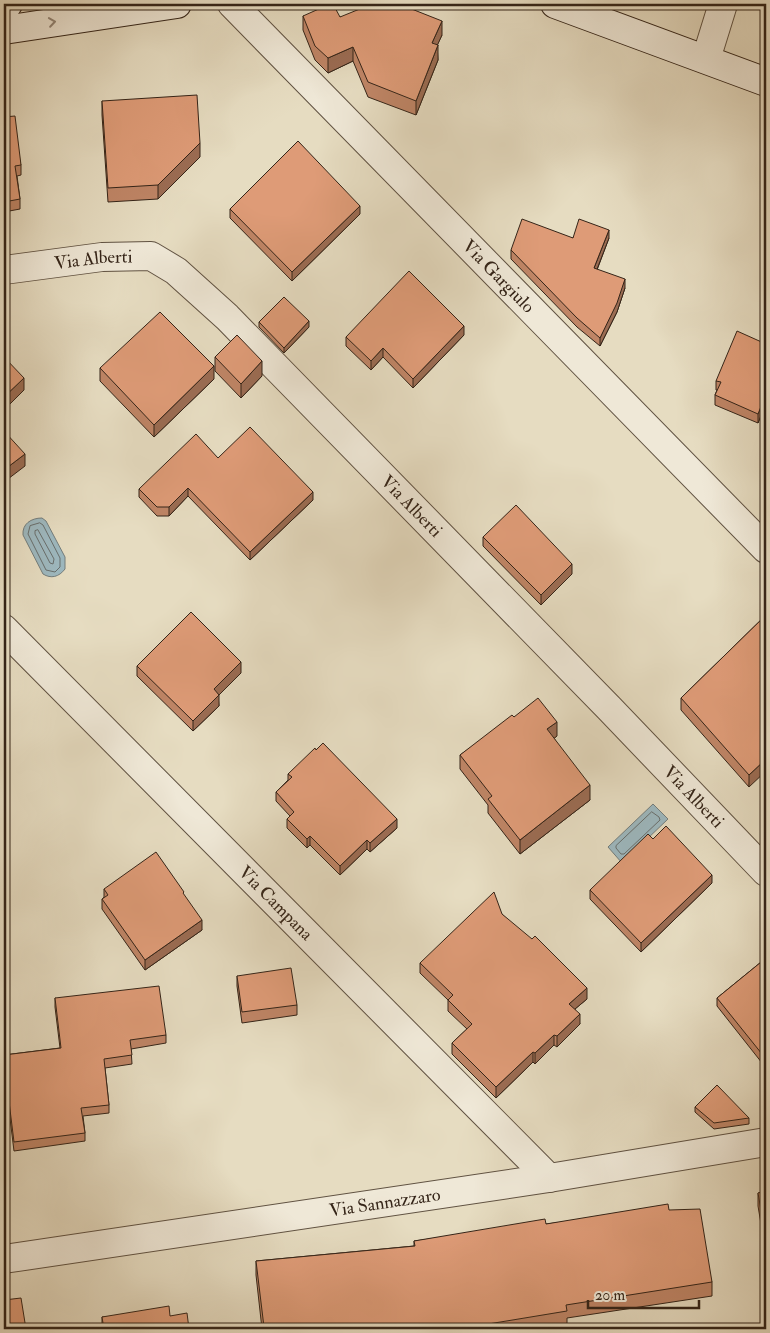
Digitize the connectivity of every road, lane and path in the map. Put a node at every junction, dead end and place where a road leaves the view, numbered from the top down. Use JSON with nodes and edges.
{"nodes":[{"id":1,"x":8,"y":4,"type":"edge"},
{"id":2,"x":177,"y":4,"type":"edge"},
{"id":3,"x":232,"y":4,"type":"edge"},
{"id":4,"x":555,"y":4,"type":"edge"},
{"id":5,"x":723,"y":4,"type":"edge"},
{"id":6,"x":4,"y":9,"type":"edge"},
{"id":7,"x":4,"y":30,"type":"edge"},
{"id":8,"x":706,"y":59,"type":"junction"},
{"id":9,"x":766,"y":82,"type":"edge"},
{"id":10,"x":4,"y":270,"type":"edge"},
{"id":11,"x":766,"y":549,"type":"edge"},
{"id":12,"x":4,"y":629,"type":"edge"},
{"id":13,"x":766,"y":872,"type":"edge"},
{"id":14,"x":766,"y":1142,"type":"edge"},
{"id":15,"x":549,"y":1178,"type":"junction"},
{"id":16,"x":4,"y":1259,"type":"edge"}],
"edges":[{"from":1,"to":6,"type":"street"},
{"from":7,"to":2,"type":"street","one_way":true},
{"from":3,"to":11,"type":"street","name":"Via Gargiulo"},
{"from":4,"to":8,"type":"street"},
{"from":5,"to":8,"type":"street"},
{"from":8,"to":9,"type":"street"},
{"from":10,"to":13,"type":"street","name":"Via Alberti"},
{"from":12,"to":15,"type":"street","name":"Via Campana"},
{"from":14,"to":15,"type":"street","name":"Via Sannazzaro"},
{"from":15,"to":16,"type":"street","name":"Via Sannazzaro"}]}
